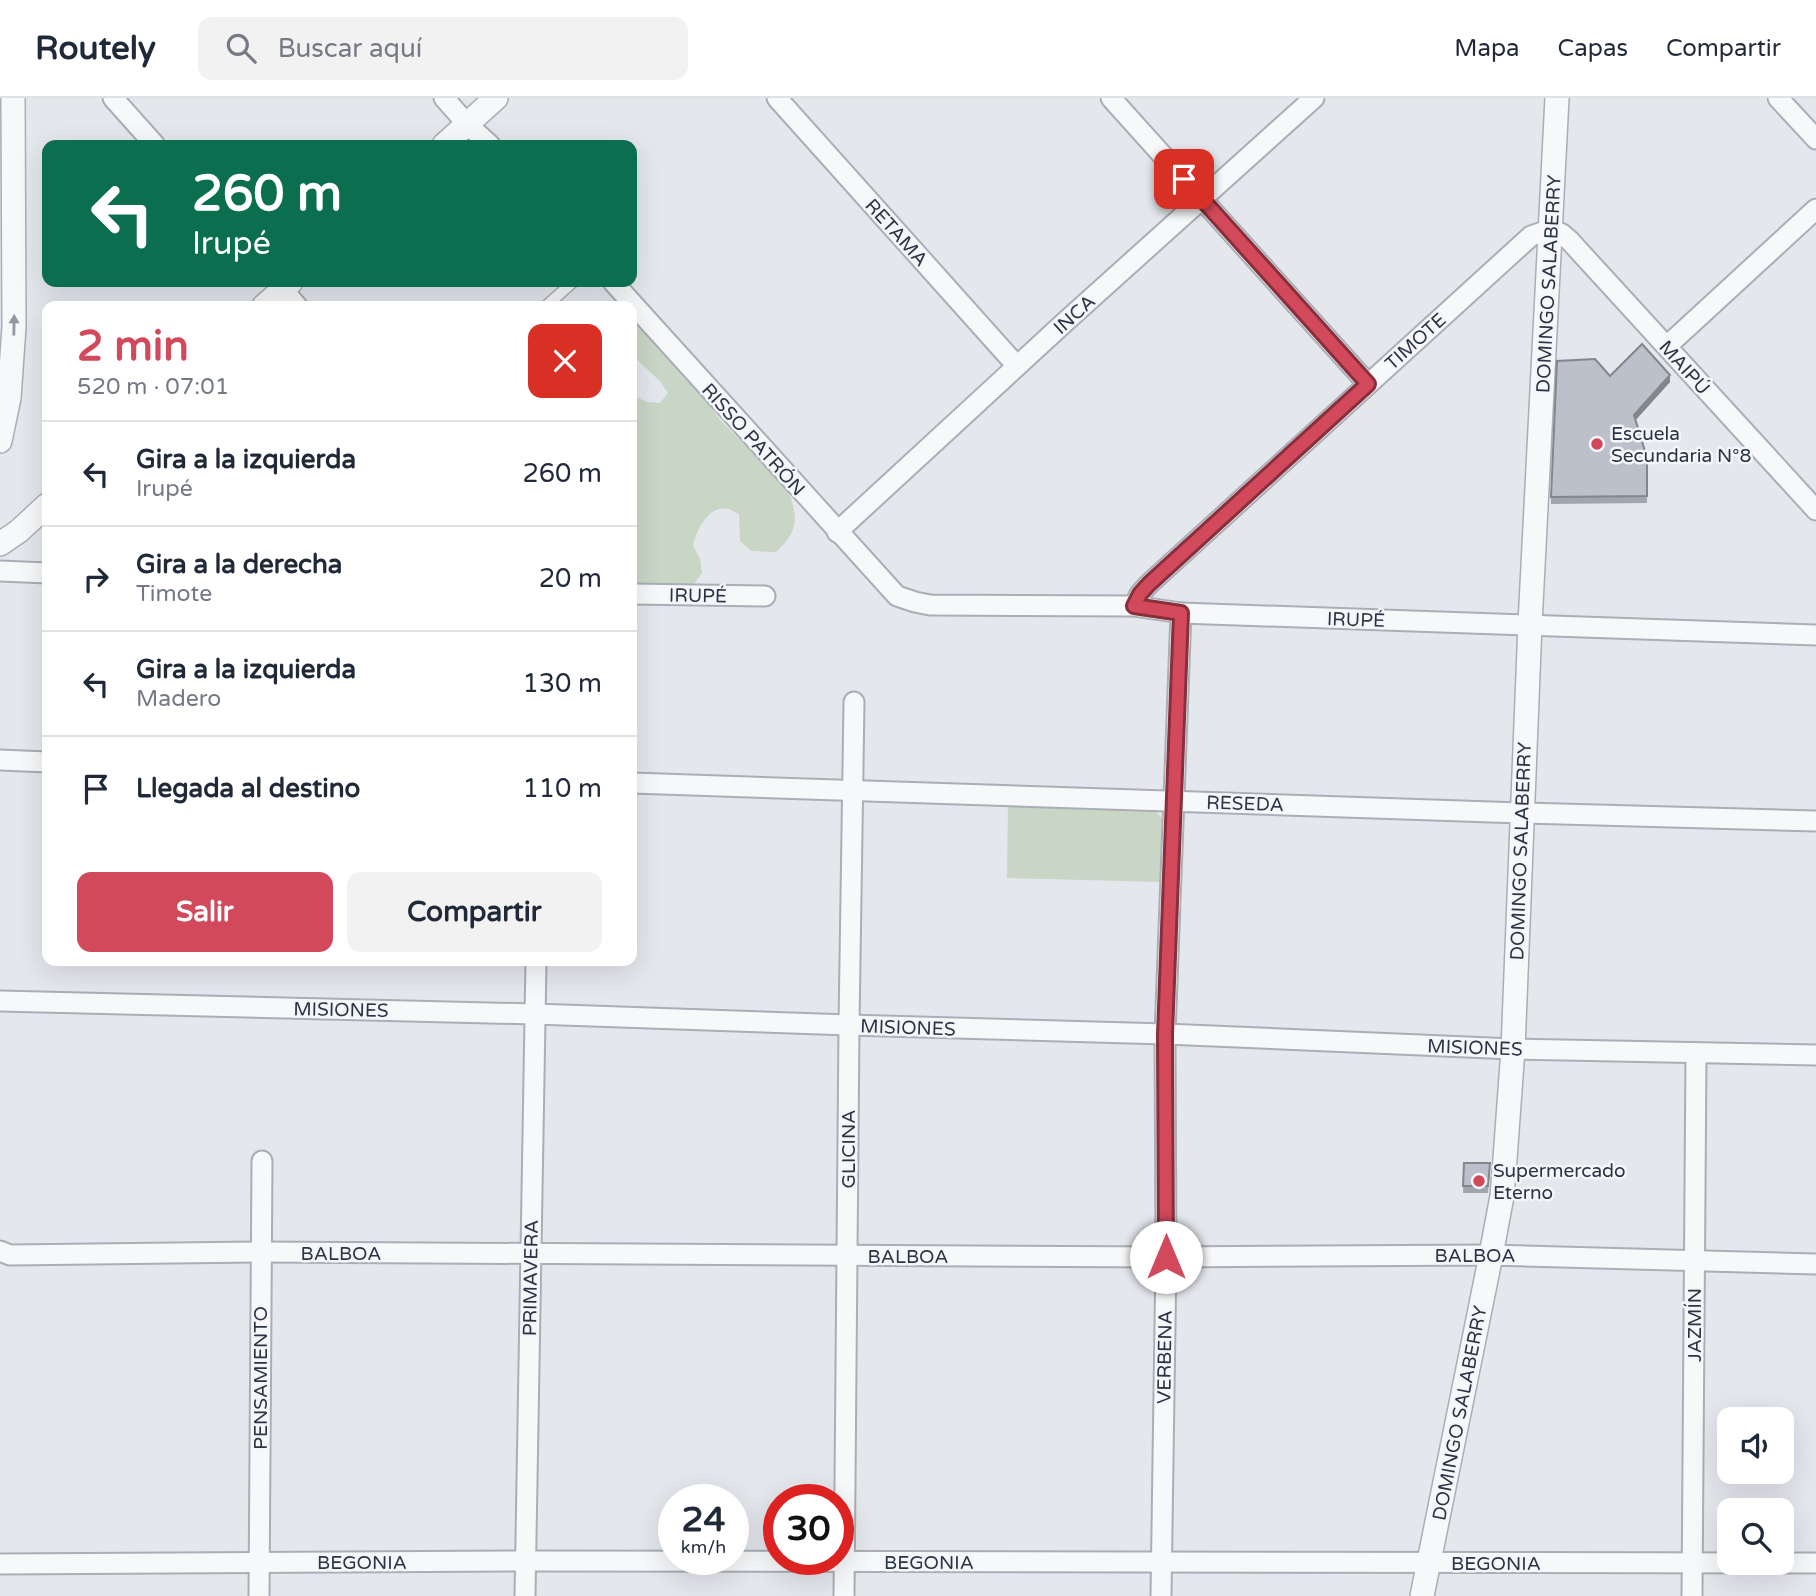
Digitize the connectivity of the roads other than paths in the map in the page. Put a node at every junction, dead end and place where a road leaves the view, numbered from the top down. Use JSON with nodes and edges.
{"nodes":[{"id":1,"x":12,"y":98,"type":"edge"},
{"id":2,"x":113,"y":98,"type":"edge"},
{"id":3,"x":444,"y":98,"type":"edge"},
{"id":4,"x":496,"y":98,"type":"edge"},
{"id":5,"x":777,"y":98,"type":"edge"},
{"id":6,"x":1111,"y":98,"type":"edge"},
{"id":7,"x":1314,"y":98,"type":"edge"},
{"id":8,"x":1557,"y":98,"type":"edge"},
{"id":9,"x":1778,"y":98,"type":"edge"},
{"id":10,"x":467,"y":124,"type":"junction"},
{"id":11,"x":1816,"y":139,"type":"edge"},
{"id":12,"x":151,"y":140,"type":"edge"},
{"id":13,"x":449,"y":140,"type":"edge"},
{"id":14,"x":485,"y":140,"type":"edge"},
{"id":15,"x":1202,"y":200,"type":"junction"},
{"id":16,"x":1816,"y":208,"type":"edge"},
{"id":17,"x":1551,"y":229,"type":"junction"},
{"id":18,"x":567,"y":287,"type":"edge"},
{"id":19,"x":617,"y":287,"type":"edge"},
{"id":20,"x":287,"y":290,"type":"edge"},
{"id":21,"x":271,"y":301,"type":"edge"},
{"id":22,"x":552,"y":301,"type":"edge"},
{"id":23,"x":630,"y":301,"type":"edge"},
{"id":24,"x":637,"y":309,"type":"edge"},
{"id":25,"x":1667,"y":346,"type":"junction"},
{"id":26,"x":1017,"y":366,"type":"junction"},
{"id":27,"x":1368,"y":384,"type":"junction"},
{"id":28,"x":0,"y":441,"type":"edge"},
{"id":29,"x":42,"y":510,"type":"edge"},
{"id":30,"x":1816,"y":510,"type":"edge"},
{"id":31,"x":837,"y":532,"type":"junction"},
{"id":32,"x":0,"y":544,"type":"edge"},
{"id":33,"x":0,"y":571,"type":"edge"},
{"id":34,"x":42,"y":573,"type":"edge"},
{"id":35,"x":637,"y":593,"type":"edge"},
{"id":36,"x":765,"y":596,"type":"dead end"},
{"id":37,"x":897,"y":596,"type":"joint"},
{"id":38,"x":1134,"y":606,"type":"junction"},
{"id":39,"x":1181,"y":613,"type":"junction"},
{"id":40,"x":1530,"y":624,"type":"junction"},
{"id":41,"x":1816,"y":635,"type":"edge"},
{"id":42,"x":854,"y":702,"type":"dead end"},
{"id":43,"x":0,"y":760,"type":"edge"},
{"id":44,"x":42,"y":762,"type":"edge"},
{"id":45,"x":637,"y":783,"type":"edge"},
{"id":46,"x":853,"y":791,"type":"junction"},
{"id":47,"x":1173,"y":801,"type":"junction"},
{"id":48,"x":1521,"y":813,"type":"junction"},
{"id":49,"x":1816,"y":821,"type":"edge"},
{"id":50,"x":536,"y":966,"type":"edge"},
{"id":51,"x":0,"y":1001,"type":"edge"},
{"id":52,"x":534,"y":1014,"type":"junction"},
{"id":53,"x":849,"y":1025,"type":"junction"},
{"id":54,"x":1165,"y":1034,"type":"junction"},
{"id":55,"x":1513,"y":1049,"type":"junction"},
{"id":56,"x":1696,"y":1054,"type":"junction"},
{"id":57,"x":1816,"y":1055,"type":"edge"},
{"id":58,"x":262,"y":1161,"type":"dead end"},
{"id":59,"x":0,"y":1251,"type":"edge"},
{"id":60,"x":260,"y":1252,"type":"junction"},
{"id":61,"x":530,"y":1254,"type":"junction"},
{"id":62,"x":1491,"y":1255,"type":"junction"},
{"id":63,"x":848,"y":1256,"type":"junction"},
{"id":64,"x":1166,"y":1257,"type":"junction"},
{"id":65,"x":1694,"y":1261,"type":"junction"},
{"id":66,"x":1816,"y":1264,"type":"edge"},
{"id":67,"x":846,"y":1484,"type":"edge"},
{"id":68,"x":525,"y":1561,"type":"junction"},
{"id":69,"x":763,"y":1562,"type":"edge"},
{"id":70,"x":854,"y":1562,"type":"edge"},
{"id":71,"x":1429,"y":1562,"type":"junction"},
{"id":72,"x":259,"y":1563,"type":"junction"},
{"id":73,"x":1161,"y":1563,"type":"junction"},
{"id":74,"x":1816,"y":1563,"type":"edge"},
{"id":75,"x":0,"y":1564,"type":"edge"},
{"id":76,"x":1693,"y":1564,"type":"junction"},
{"id":77,"x":845,"y":1575,"type":"edge"},
{"id":78,"x":259,"y":1596,"type":"edge"},
{"id":79,"x":526,"y":1596,"type":"edge"},
{"id":80,"x":844,"y":1596,"type":"edge"},
{"id":81,"x":1160,"y":1596,"type":"edge"},
{"id":82,"x":1422,"y":1596,"type":"edge"},
{"id":83,"x":1692,"y":1596,"type":"edge"}],
"edges":[{"from":28,"to":1,"type":"street","one_way":true},
{"from":2,"to":12,"type":"street"},
{"from":3,"to":10,"type":"street"},
{"from":4,"to":10,"type":"street"},
{"from":5,"to":26,"type":"street","name":"RETAMA"},
{"from":6,"to":15,"type":"street"},
{"from":7,"to":15,"type":"street","name":"INCA"},
{"from":8,"to":17,"type":"street","name":"DOMINGO SALABERRY"},
{"from":9,"to":11,"type":"street"},
{"from":10,"to":13,"type":"street"},
{"from":10,"to":14,"type":"street"},
{"from":15,"to":26,"type":"street","name":"INCA"},
{"from":15,"to":27,"type":"street"},
{"from":16,"to":25,"type":"street"},
{"from":17,"to":25,"type":"street","name":"MAIPÚ"},
{"from":17,"to":27,"type":"street","name":"TIMOTE"},
{"from":17,"to":40,"type":"street","name":"DOMINGO SALABERRY"},
{"from":18,"to":22,"type":"lane"},
{"from":19,"to":23,"type":"street","name":"RISSO PATRÓN"},
{"from":20,"to":21,"type":"street"},
{"from":24,"to":31,"type":"street","name":"RISSO PATRÓN"},
{"from":25,"to":30,"type":"street","name":"MAIPÚ"},
{"from":26,"to":31,"type":"street","name":"INCA"},
{"from":27,"to":38,"type":"street","name":"TIMOTE"},
{"from":29,"to":32,"type":"street"},
{"from":31,"to":37,"type":"street","name":"RISSO PATRÓN"},
{"from":33,"to":34,"type":"street"},
{"from":35,"to":36,"type":"street","name":"IRUPÉ"},
{"from":37,"to":38,"type":"street","name":"IRUPÉ"},
{"from":38,"to":39,"type":"street","name":"IRUPÉ"},
{"from":39,"to":40,"type":"street","name":"IRUPÉ"},
{"from":39,"to":47,"type":"street","name":"VERBENA"},
{"from":40,"to":41,"type":"street","name":"IRUPÉ"},
{"from":40,"to":48,"type":"street","name":"DOMINGO SALABERRY"},
{"from":42,"to":46,"type":"street","name":"GLICINA"},
{"from":43,"to":44,"type":"street"},
{"from":45,"to":46,"type":"street","name":"RESEDA"},
{"from":46,"to":47,"type":"street","name":"RESEDA"},
{"from":46,"to":53,"type":"street","name":"GLICINA"},
{"from":47,"to":48,"type":"street","name":"RESEDA"},
{"from":47,"to":54,"type":"street","name":"VERBENA"},
{"from":48,"to":49,"type":"street","name":"RESEDA"},
{"from":48,"to":55,"type":"street","name":"DOMINGO SALABERRY"},
{"from":50,"to":52,"type":"street","name":"PRIMAVERA"},
{"from":51,"to":52,"type":"street","name":"MISIONES"},
{"from":52,"to":53,"type":"street","name":"MISIONES"},
{"from":52,"to":61,"type":"street","name":"PRIMAVERA"},
{"from":53,"to":54,"type":"street","name":"MISIONES"},
{"from":53,"to":63,"type":"street","name":"GLICINA"},
{"from":54,"to":55,"type":"street","name":"MISIONES"},
{"from":54,"to":64,"type":"street","name":"VERBENA"},
{"from":55,"to":56,"type":"street","name":"MISIONES"},
{"from":55,"to":62,"type":"street","name":"DOMINGO SALABERRY"},
{"from":56,"to":57,"type":"street","name":"MISIONES"},
{"from":56,"to":65,"type":"street","name":"JAZMÍN"},
{"from":58,"to":60,"type":"street","name":"PENSAMIENTO"},
{"from":59,"to":60,"type":"street","name":"BALBOA"},
{"from":60,"to":61,"type":"street","name":"BALBOA"},
{"from":60,"to":72,"type":"street","name":"PENSAMIENTO"},
{"from":61,"to":63,"type":"street","name":"BALBOA"},
{"from":61,"to":68,"type":"street","name":"PRIMAVERA"},
{"from":62,"to":64,"type":"street","name":"BALBOA"},
{"from":62,"to":65,"type":"street","name":"BALBOA"},
{"from":62,"to":71,"type":"street","name":"DOMINGO SALABERRY"},
{"from":63,"to":64,"type":"street","name":"BALBOA"},
{"from":63,"to":67,"type":"street","name":"GLICINA"},
{"from":64,"to":73,"type":"street","name":"VERBENA"},
{"from":65,"to":66,"type":"street","name":"BALBOA"},
{"from":65,"to":76,"type":"street","name":"JAZMÍN"},
{"from":68,"to":69,"type":"street","name":"BEGONIA"},
{"from":68,"to":72,"type":"street","name":"BEGONIA"},
{"from":68,"to":79,"type":"street","name":"PRIMAVERA"},
{"from":70,"to":73,"type":"street","name":"BEGONIA"},
{"from":71,"to":73,"type":"street","name":"BEGONIA"},
{"from":71,"to":76,"type":"street","name":"BEGONIA"},
{"from":71,"to":82,"type":"street","name":"DOMINGO SALABERRY"},
{"from":72,"to":75,"type":"street","name":"BEGONIA"},
{"from":72,"to":78,"type":"street","name":"PENSAMIENTO"},
{"from":73,"to":81,"type":"street","name":"VERBENA"},
{"from":74,"to":76,"type":"street","name":"BEGONIA"},
{"from":76,"to":83,"type":"street","name":"JAZMÍN"},
{"from":77,"to":80,"type":"street","name":"GLICINA"}]}
